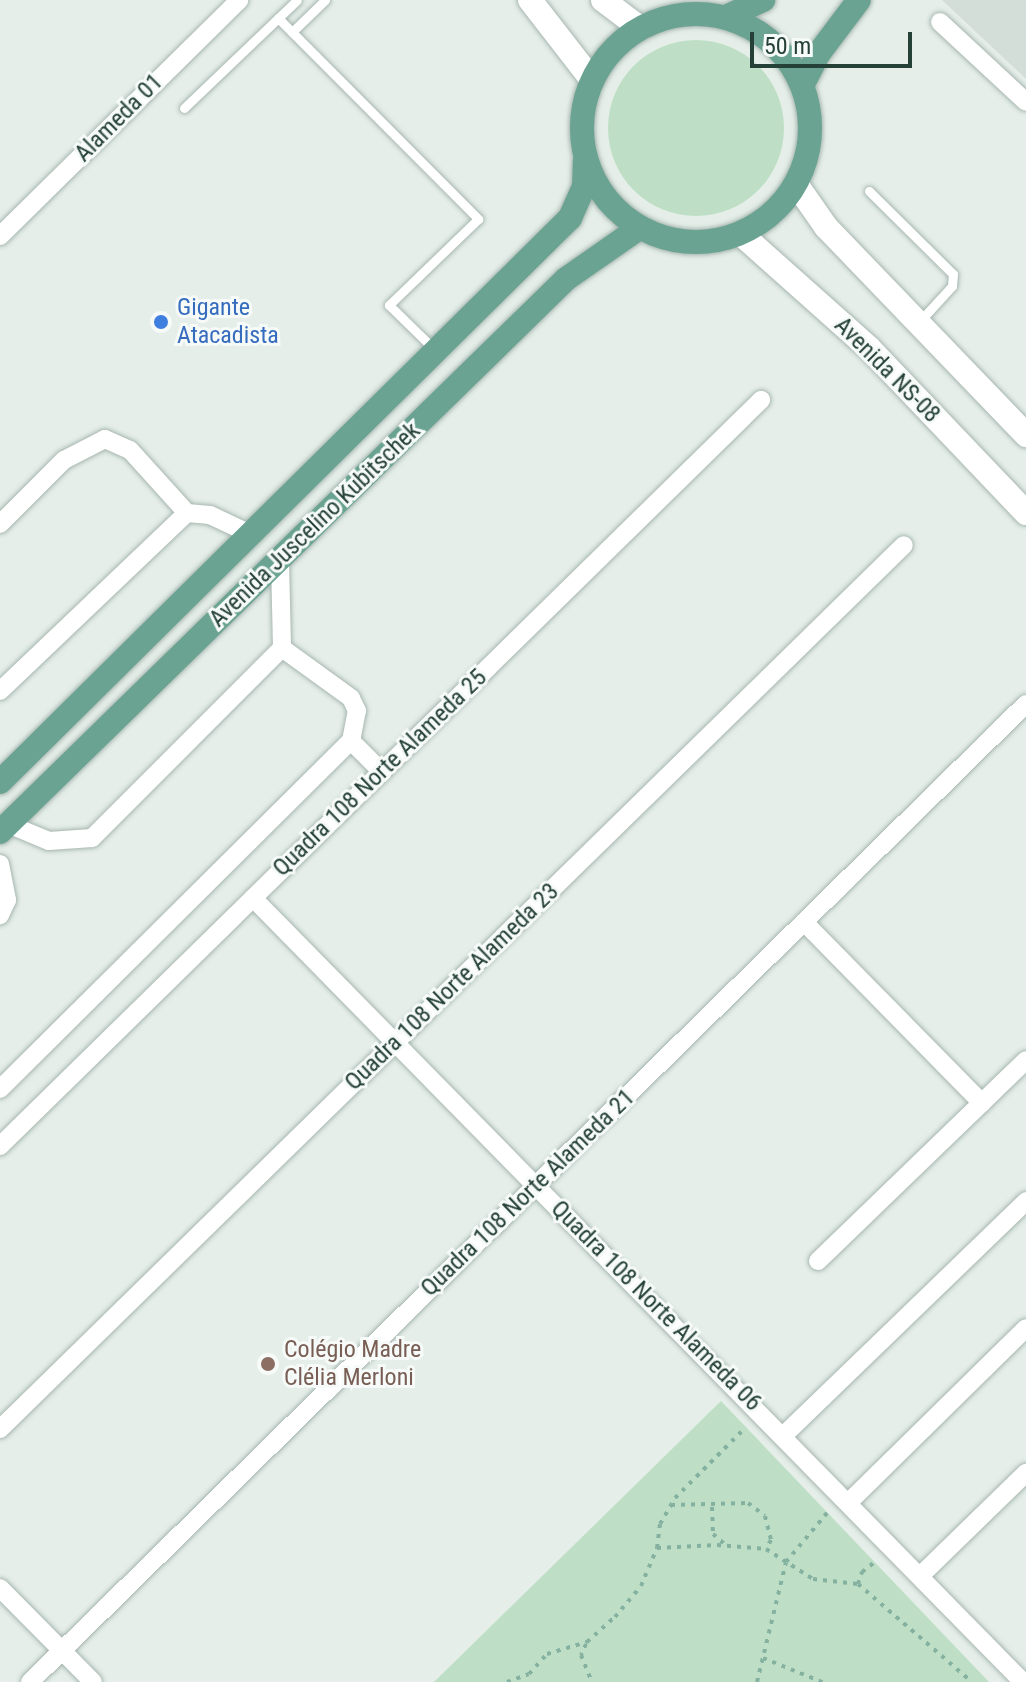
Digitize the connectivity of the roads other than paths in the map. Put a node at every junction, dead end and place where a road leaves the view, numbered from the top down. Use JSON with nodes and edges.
{"nodes":[{"id":1,"x":239,"y":0,"type":"edge"},
{"id":2,"x":297,"y":0,"type":"edge"},
{"id":3,"x":325,"y":0,"type":"edge"},
{"id":4,"x":530,"y":0,"type":"edge"},
{"id":5,"x":603,"y":0,"type":"edge"},
{"id":6,"x":763,"y":0,"type":"edge"},
{"id":7,"x":859,"y":0,"type":"edge"},
{"id":8,"x":726,"y":17,"type":"junction"},
{"id":9,"x":278,"y":18,"type":"junction"},
{"id":10,"x":940,"y":22,"type":"dead end"},
{"id":11,"x":640,"y":28,"type":"junction"},
{"id":12,"x":292,"y":32,"type":"junction"},
{"id":13,"x":592,"y":80,"type":"junction"},
{"id":14,"x":803,"y":84,"type":"junction"},
{"id":15,"x":1026,"y":102,"type":"edge"},
{"id":16,"x":184,"y":108,"type":"dead end"},
{"id":17,"x":585,"y":161,"type":"junction"},
{"id":18,"x":796,"y":184,"type":"junction"},
{"id":19,"x":869,"y":191,"type":"dead end"},
{"id":20,"x":4,"y":224,"type":"edge"},
{"id":21,"x":639,"y":228,"type":"junction"},
{"id":22,"x":741,"y":234,"type":"junction"},
{"id":23,"x":919,"y":322,"type":"junction"},
{"id":24,"x":435,"y":350,"type":"junction"},
{"id":25,"x":761,"y":400,"type":"dead end"},
{"id":26,"x":1026,"y":435,"type":"edge"},
{"id":27,"x":187,"y":513,"type":"junction"},
{"id":28,"x":1026,"y":513,"type":"edge"},
{"id":29,"x":0,"y":524,"type":"edge"},
{"id":30,"x":248,"y":533,"type":"junction"},
{"id":31,"x":904,"y":545,"type":"dead end"},
{"id":32,"x":280,"y":559,"type":"junction"},
{"id":33,"x":282,"y":648,"type":"junction"},
{"id":34,"x":0,"y":691,"type":"edge"},
{"id":35,"x":1026,"y":704,"type":"edge"},
{"id":36,"x":351,"y":741,"type":"junction"},
{"id":37,"x":382,"y":772,"type":"junction"},
{"id":38,"x":0,"y":782,"type":"edge"},
{"id":39,"x":4,"y":828,"type":"edge"},
{"id":40,"x":0,"y":864,"type":"edge"},
{"id":41,"x":253,"y":898,"type":"junction"},
{"id":42,"x":0,"y":915,"type":"edge"},
{"id":43,"x":804,"y":922,"type":"junction"},
{"id":44,"x":396,"y":1042,"type":"junction"},
{"id":45,"x":1026,"y":1060,"type":"edge"},
{"id":46,"x":0,"y":1089,"type":"edge"},
{"id":47,"x":982,"y":1103,"type":"junction"},
{"id":48,"x":0,"y":1146,"type":"edge"},
{"id":49,"x":536,"y":1185,"type":"junction"},
{"id":50,"x":1026,"y":1201,"type":"edge"},
{"id":51,"x":818,"y":1261,"type":"dead end"},
{"id":52,"x":1026,"y":1328,"type":"edge"},
{"id":53,"x":0,"y":1429,"type":"edge"},
{"id":54,"x":784,"y":1435,"type":"junction"},
{"id":55,"x":1026,"y":1473,"type":"edge"},
{"id":56,"x":849,"y":1502,"type":"junction"},
{"id":57,"x":920,"y":1576,"type":"junction"},
{"id":58,"x":0,"y":1588,"type":"edge"},
{"id":59,"x":62,"y":1651,"type":"junction"},
{"id":60,"x":30,"y":1682,"type":"edge"},
{"id":61,"x":93,"y":1682,"type":"edge"},
{"id":62,"x":1023,"y":1682,"type":"edge"}],
"edges":[{"from":1,"to":20,"type":"street","name":"Alameda 01"},
{"from":2,"to":9,"type":"lane"},
{"from":3,"to":12,"type":"lane"},
{"from":4,"to":13,"type":"street"},
{"from":5,"to":11,"type":"street"},
{"from":6,"to":8,"type":"main road"},
{"from":7,"to":14,"type":"main road"},
{"from":8,"to":11,"type":"main road"},
{"from":8,"to":14,"type":"main road"},
{"from":9,"to":12,"type":"lane"},
{"from":9,"to":16,"type":"lane"},
{"from":10,"to":15,"type":"street"},
{"from":11,"to":13,"type":"main road"},
{"from":12,"to":24,"type":"lane"},
{"from":13,"to":17,"type":"main road"},
{"from":14,"to":18,"type":"main road"},
{"from":17,"to":21,"type":"main road"},
{"from":17,"to":24,"type":"main road","name":"Avenida Juscelino Kubitschek"},
{"from":18,"to":22,"type":"main road"},
{"from":18,"to":23,"type":"street"},
{"from":19,"to":23,"type":"lane"},
{"from":21,"to":22,"type":"main road"},
{"from":21,"to":32,"type":"main road","name":"Avenida Juscelino Kubitschek"},
{"from":22,"to":28,"type":"street","name":"Avenida NS-08"},
{"from":23,"to":26,"type":"street"},
{"from":24,"to":30,"type":"main road","name":"Avenida Juscelino Kubitschek"},
{"from":25,"to":37,"type":"street","name":"Quadra 108 Norte Alameda 25"},
{"from":27,"to":29,"type":"street"},
{"from":27,"to":30,"type":"street"},
{"from":27,"to":34,"type":"street"},
{"from":30,"to":38,"type":"main road","name":"Avenida Juscelino Kubitschek"},
{"from":31,"to":44,"type":"street","name":"Quadra 108 Norte Alameda 23"},
{"from":32,"to":33,"type":"street"},
{"from":32,"to":39,"type":"main road","name":"Avenida Juscelino Kubitschek"},
{"from":33,"to":36,"type":"street"},
{"from":33,"to":39,"type":"street"},
{"from":35,"to":43,"type":"street","name":"Quadra 108 Norte Alameda 21"},
{"from":36,"to":37,"type":"street"},
{"from":36,"to":46,"type":"street"},
{"from":37,"to":41,"type":"street","name":"Quadra 108 Norte Alameda 25"},
{"from":40,"to":42,"type":"street"},
{"from":41,"to":44,"type":"street","name":"Quadra 108 Norte Alameda 06"},
{"from":41,"to":48,"type":"street","name":"Quadra 108 Norte Alameda 25"},
{"from":43,"to":47,"type":"street"},
{"from":43,"to":49,"type":"street","name":"Quadra 108 Norte Alameda 21"},
{"from":44,"to":49,"type":"street","name":"Quadra 108 Norte Alameda 06"},
{"from":44,"to":53,"type":"street","name":"Quadra 108 Norte Alameda 23"},
{"from":45,"to":47,"type":"street"},
{"from":47,"to":51,"type":"street"},
{"from":49,"to":54,"type":"street","name":"Quadra 108 Norte Alameda 06"},
{"from":49,"to":59,"type":"street","name":"Quadra 108 Norte Alameda 21"},
{"from":50,"to":54,"type":"street"},
{"from":52,"to":56,"type":"street"},
{"from":54,"to":56,"type":"street","name":"Quadra 108 Norte Alameda 06"},
{"from":55,"to":57,"type":"street"},
{"from":56,"to":57,"type":"street","name":"Quadra 108 Norte Alameda 06"},
{"from":57,"to":62,"type":"street","name":"Quadra 108 Norte Alameda 06"},
{"from":58,"to":59,"type":"street"},
{"from":59,"to":60,"type":"street","name":"Quadra 108 Norte Alameda 21"},
{"from":59,"to":61,"type":"street"}]}
